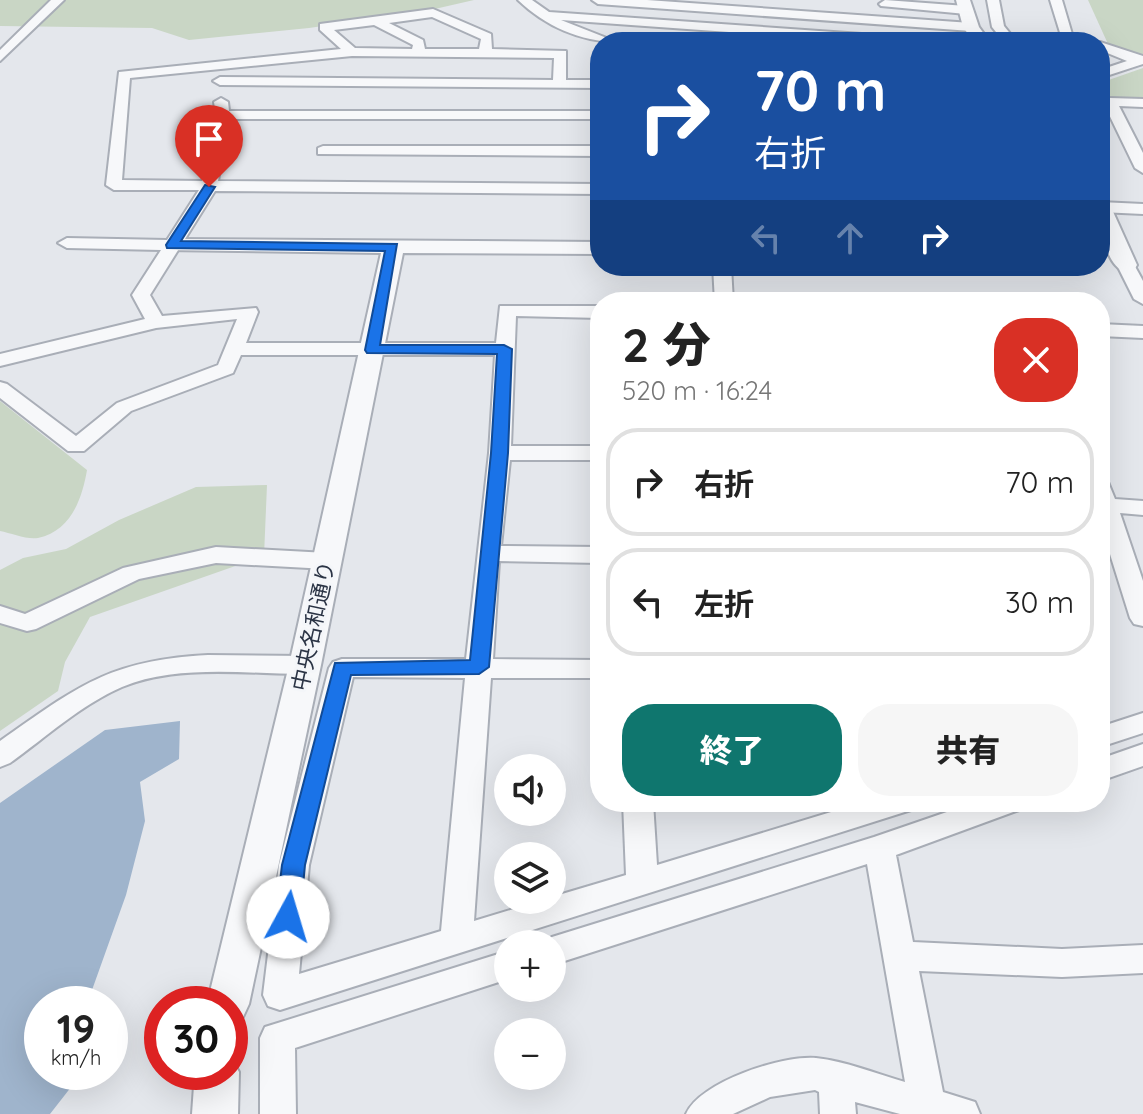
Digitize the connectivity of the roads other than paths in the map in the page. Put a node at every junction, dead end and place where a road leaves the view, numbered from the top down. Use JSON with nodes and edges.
{"nodes":[{"id":1,"x":58,"y":0,"type":"edge"},
{"id":2,"x":598,"y":0,"type":"edge"},
{"id":3,"x":993,"y":0,"type":"edge"},
{"id":4,"x":1056,"y":0,"type":"edge"},
{"id":5,"x":531,"y":1,"type":"edge"},
{"id":6,"x":873,"y":3,"type":"dead end"},
{"id":7,"x":965,"y":5,"type":"edge"},
{"id":8,"x":754,"y":6,"type":"edge"},
{"id":9,"x":546,"y":15,"type":"junction"},
{"id":10,"x":376,"y":21,"type":"junction"},
{"id":11,"x":971,"y":27,"type":"junction"},
{"id":12,"x":705,"y":32,"type":"edge"},
{"id":13,"x":744,"y":32,"type":"edge"},
{"id":14,"x":975,"y":32,"type":"edge"},
{"id":15,"x":1002,"y":32,"type":"edge"},
{"id":16,"x":1065,"y":32,"type":"edge"},
{"id":17,"x":590,"y":35,"type":"edge"},
{"id":18,"x":297,"y":42,"type":"dead end"},
{"id":19,"x":1110,"y":49,"type":"edge"},
{"id":20,"x":352,"y":52,"type":"junction"},
{"id":21,"x":418,"y":53,"type":"junction"},
{"id":22,"x":485,"y":53,"type":"junction"},
{"id":23,"x":303,"y":55,"type":"junction"},
{"id":24,"x":0,"y":57,"type":"edge"},
{"id":25,"x":1141,"y":60,"type":"edge"},
{"id":26,"x":221,"y":64,"type":"junction"},
{"id":27,"x":1110,"y":71,"type":"edge"},
{"id":28,"x":220,"y":81,"type":"junction"},
{"id":29,"x":346,"y":82,"type":"junction"},
{"id":30,"x":559,"y":84,"type":"junction"},
{"id":31,"x":590,"y":84,"type":"edge"},
{"id":32,"x":1143,"y":103,"type":"edge"},
{"id":33,"x":223,"y":115,"type":"junction"},
{"id":34,"x":590,"y":116,"type":"edge"},
{"id":35,"x":323,"y":151,"type":"junction"},
{"id":36,"x":590,"y":151,"type":"edge"},
{"id":37,"x":1143,"y":168,"type":"edge"},
{"id":38,"x":209,"y":187,"type":"junction"},
{"id":39,"x":590,"y":188,"type":"edge"},
{"id":40,"x":1110,"y":207,"type":"edge"},
{"id":41,"x":1143,"y":209,"type":"edge"},
{"id":42,"x":1110,"y":222,"type":"edge"},
{"id":43,"x":67,"y":243,"type":"dead end"},
{"id":44,"x":172,"y":245,"type":"junction"},
{"id":45,"x":393,"y":247,"type":"junction"},
{"id":46,"x":590,"y":248,"type":"edge"},
{"id":47,"x":1110,"y":265,"type":"edge"},
{"id":48,"x":1134,"y":266,"type":"edge"},
{"id":49,"x":1143,"y":299,"type":"edge"},
{"id":50,"x":590,"y":312,"type":"edge"},
{"id":51,"x":156,"y":322,"type":"junction"},
{"id":52,"x":1110,"y":330,"type":"edge"},
{"id":53,"x":1143,"y":332,"type":"edge"},
{"id":54,"x":234,"y":349,"type":"junction"},
{"id":55,"x":504,"y":349,"type":"junction"},
{"id":56,"x":372,"y":350,"type":"junction"},
{"id":57,"x":0,"y":360,"type":"edge"},
{"id":58,"x":0,"y":388,"type":"edge"},
{"id":59,"x":500,"y":453,"type":"junction"},
{"id":60,"x":590,"y":453,"type":"edge"},
{"id":61,"x":1110,"y":501,"type":"edge"},
{"id":62,"x":1143,"y":508,"type":"edge"},
{"id":63,"x":1110,"y":522,"type":"edge"},
{"id":64,"x":488,"y":553,"type":"junction"},
{"id":65,"x":590,"y":555,"type":"edge"},
{"id":66,"x":327,"y":561,"type":"junction"},
{"id":67,"x":0,"y":614,"type":"edge"},
{"id":68,"x":1143,"y":618,"type":"edge"},
{"id":69,"x":305,"y":665,"type":"junction"},
{"id":70,"x":479,"y":667,"type":"junction"},
{"id":71,"x":590,"y":669,"type":"edge"},
{"id":72,"x":1143,"y":723,"type":"edge"},
{"id":73,"x":1110,"y":734,"type":"edge"},
{"id":74,"x":1143,"y":755,"type":"edge"},
{"id":75,"x":0,"y":756,"type":"edge"},
{"id":76,"x":1110,"y":767,"type":"edge"},
{"id":77,"x":638,"y":812,"type":"edge"},
{"id":78,"x":869,"y":812,"type":"edge"},
{"id":79,"x":981,"y":812,"type":"edge"},
{"id":80,"x":879,"y":848,"type":"junction"},
{"id":81,"x":642,"y":882,"type":"junction"},
{"id":82,"x":457,"y":938,"type":"junction"},
{"id":83,"x":566,"y":947,"type":"edge"},
{"id":84,"x":899,"y":956,"type":"junction"},
{"id":85,"x":1143,"y":959,"type":"edge"},
{"id":86,"x":494,"y":969,"type":"edge"},
{"id":87,"x":232,"y":986,"type":"edge"},
{"id":88,"x":216,"y":1090,"type":"edge"},
{"id":89,"x":837,"y":1096,"type":"edge"},
{"id":90,"x":927,"y":1103,"type":"junction"},
{"id":91,"x":215,"y":1114,"type":"edge"},
{"id":92,"x":278,"y":1114,"type":"edge"},
{"id":93,"x":704,"y":1114,"type":"edge"},
{"id":94,"x":962,"y":1114,"type":"edge"}],
"edges":[{"from":1,"to":24,"type":"street"},
{"from":2,"to":8,"type":"street"},
{"from":3,"to":15,"type":"street"},
{"from":4,"to":16,"type":"street"},
{"from":5,"to":9,"type":"street"},
{"from":6,"to":7,"type":"street"},
{"from":7,"to":11,"type":"street"},
{"from":8,"to":11,"type":"street"},
{"from":8,"to":13,"type":"street"},
{"from":9,"to":12,"type":"street"},
{"from":9,"to":17,"type":"street"},
{"from":10,"to":20,"type":"street"},
{"from":10,"to":21,"type":"street"},
{"from":10,"to":22,"type":"street"},
{"from":11,"to":14,"type":"street"},
{"from":18,"to":23,"type":"street"},
{"from":19,"to":25,"type":"street"},
{"from":20,"to":21,"type":"street"},
{"from":20,"to":23,"type":"street"},
{"from":21,"to":22,"type":"street"},
{"from":22,"to":30,"type":"street"},
{"from":23,"to":26,"type":"street"},
{"from":25,"to":27,"type":"street"},
{"from":26,"to":28,"type":"street"},
{"from":26,"to":38,"type":"street"},
{"from":28,"to":29,"type":"street"},
{"from":28,"to":33,"type":"street"},
{"from":29,"to":30,"type":"street"},
{"from":29,"to":35,"type":"street"},
{"from":30,"to":31,"type":"street"},
{"from":32,"to":37,"type":"street"},
{"from":33,"to":35,"type":"street"},
{"from":33,"to":38,"type":"street"},
{"from":34,"to":35,"type":"street"},
{"from":35,"to":36,"type":"street"},
{"from":35,"to":38,"type":"street"},
{"from":35,"to":39,"type":"street"},
{"from":38,"to":44,"type":"street"},
{"from":40,"to":41,"type":"street"},
{"from":42,"to":48,"type":"street"},
{"from":43,"to":44,"type":"street"},
{"from":44,"to":45,"type":"street"},
{"from":44,"to":51,"type":"street"},
{"from":45,"to":46,"type":"street"},
{"from":45,"to":56,"type":"street","name":"中央名和通り"},
{"from":47,"to":48,"type":"street"},
{"from":48,"to":49,"type":"street"},
{"from":50,"to":55,"type":"street"},
{"from":51,"to":54,"type":"street"},
{"from":51,"to":57,"type":"street"},
{"from":52,"to":53,"type":"street"},
{"from":54,"to":56,"type":"street"},
{"from":54,"to":58,"type":"street"},
{"from":55,"to":56,"type":"street"},
{"from":55,"to":59,"type":"street"},
{"from":56,"to":66,"type":"street","name":"中央名和通り"},
{"from":59,"to":60,"type":"street"},
{"from":59,"to":64,"type":"street"},
{"from":61,"to":62,"type":"street"},
{"from":63,"to":68,"type":"street"},
{"from":64,"to":65,"type":"street"},
{"from":64,"to":70,"type":"street"},
{"from":66,"to":67,"type":"street"},
{"from":66,"to":69,"type":"street","name":"中央名和通り"},
{"from":69,"to":75,"type":"street"},
{"from":69,"to":87,"type":"street","name":"中央名和通り"},
{"from":70,"to":71,"type":"street"},
{"from":70,"to":82,"type":"street"},
{"from":70,"to":82,"type":"street"},
{"from":72,"to":73,"type":"street"},
{"from":74,"to":76,"type":"street"},
{"from":77,"to":81,"type":"street"},
{"from":78,"to":81,"type":"street"},
{"from":79,"to":80,"type":"street"},
{"from":80,"to":83,"type":"street"},
{"from":80,"to":84,"type":"street"},
{"from":81,"to":82,"type":"street"},
{"from":84,"to":85,"type":"street"},
{"from":84,"to":90,"type":"street"},
{"from":86,"to":92,"type":"street"},
{"from":88,"to":91,"type":"street"},
{"from":89,"to":90,"type":"street"},
{"from":89,"to":93,"type":"street"},
{"from":90,"to":94,"type":"street"}]}
